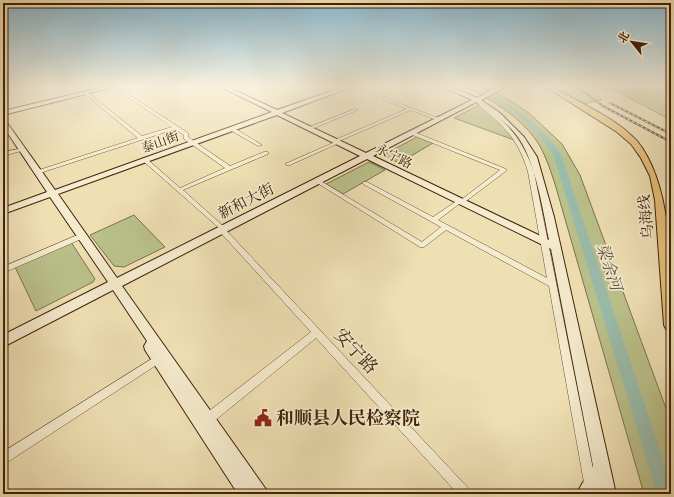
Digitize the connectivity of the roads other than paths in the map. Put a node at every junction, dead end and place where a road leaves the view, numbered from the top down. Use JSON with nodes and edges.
{"nodes":[{"id":1,"x":15,"y":110,"type":"edge"},
{"id":2,"x":107,"y":110,"type":"edge"},
{"id":3,"x":150,"y":110,"type":"edge"},
{"id":4,"x":274,"y":110,"type":"edge"},
{"id":5,"x":274,"y":110,"type":"edge"},
{"id":6,"x":283,"y":110,"type":"edge"},
{"id":7,"x":356,"y":110,"type":"dead end"},
{"id":8,"x":407,"y":110,"type":"edge"},
{"id":9,"x":413,"y":110,"type":"edge"},
{"id":10,"x":452,"y":110,"type":"edge"},
{"id":11,"x":455,"y":110,"type":"edge"},
{"id":12,"x":492,"y":110,"type":"edge"},
{"id":13,"x":588,"y":110,"type":"edge"},
{"id":14,"x":278,"y":112,"type":"junction"},
{"id":15,"x":3,"y":113,"type":"edge"},
{"id":16,"x":436,"y":118,"type":"junction"},
{"id":17,"x":3,"y":121,"type":"edge"},
{"id":18,"x":3,"y":127,"type":"edge"},
{"id":19,"x":175,"y":127,"type":"junction"},
{"id":20,"x":312,"y":127,"type":"junction"},
{"id":21,"x":232,"y":129,"type":"junction"},
{"id":22,"x":412,"y":133,"type":"junction"},
{"id":23,"x":141,"y":138,"type":"junction"},
{"id":24,"x":338,"y":141,"type":"junction"},
{"id":25,"x":193,"y":143,"type":"junction"},
{"id":26,"x":260,"y":145,"type":"dead end"},
{"id":27,"x":19,"y":150,"type":"junction"},
{"id":28,"x":266,"y":153,"type":"dead end"},
{"id":29,"x":3,"y":154,"type":"edge"},
{"id":30,"x":366,"y":154,"type":"junction"},
{"id":31,"x":145,"y":160,"type":"junction"},
{"id":32,"x":288,"y":164,"type":"dead end"},
{"id":33,"x":230,"y":169,"type":"junction"},
{"id":34,"x":38,"y":172,"type":"junction"},
{"id":35,"x":317,"y":181,"type":"junction"},
{"id":36,"x":365,"y":184,"type":"dead end"},
{"id":37,"x":179,"y":190,"type":"junction"},
{"id":38,"x":51,"y":194,"type":"junction"},
{"id":39,"x":462,"y":200,"type":"junction"},
{"id":40,"x":3,"y":211,"type":"edge"},
{"id":41,"x":433,"y":220,"type":"junction"},
{"id":42,"x":446,"y":227,"type":"junction"},
{"id":43,"x":221,"y":228,"type":"junction"},
{"id":44,"x":77,"y":238,"type":"junction"},
{"id":45,"x":550,"y":242,"type":"junction"},
{"id":46,"x":3,"y":270,"type":"edge"},
{"id":47,"x":111,"y":283,"type":"junction"},
{"id":48,"x":553,"y":285,"type":"junction"},
{"id":49,"x":671,"y":325,"type":"edge"},
{"id":50,"x":317,"y":332,"type":"junction"},
{"id":51,"x":3,"y":335,"type":"edge"},
{"id":52,"x":3,"y":341,"type":"edge"},
{"id":53,"x":158,"y":359,"type":"junction"},
{"id":54,"x":208,"y":419,"type":"junction"},
{"id":55,"x":3,"y":459,"type":"edge"},
{"id":56,"x":601,"y":468,"type":"junction"},
{"id":57,"x":589,"y":491,"type":"edge"},
{"id":58,"x":248,"y":494,"type":"edge"},
{"id":59,"x":259,"y":494,"type":"edge"},
{"id":60,"x":466,"y":494,"type":"edge"},
{"id":61,"x":607,"y":494,"type":"edge"}],
"edges":[{"from":1,"to":15,"type":"main road"},
{"from":2,"to":23,"type":"street"},
{"from":3,"to":19,"type":"street"},
{"from":4,"to":14,"type":"main road","name":"永宁路"},
{"from":5,"to":14,"type":"main road","name":"永宁路"},
{"from":6,"to":14,"type":"main road","name":"泰山街"},
{"from":7,"to":20,"type":"street"},
{"from":8,"to":24,"type":"street"},
{"from":9,"to":16,"type":"street"},
{"from":10,"to":16,"type":"main road","name":"新和大街"},
{"from":11,"to":22,"type":"main road","name":"新和大街"},
{"from":12,"to":45,"type":"main road"},
{"from":13,"to":49,"type":"highway","name":"乌海线"},
{"from":14,"to":20,"type":"main road","name":"永宁路"},
{"from":14,"to":21,"type":"main road","name":"泰山街"},
{"from":14,"to":24,"type":"main road","name":"永宁路"},
{"from":16,"to":30,"type":"main road","name":"新和大街"},
{"from":17,"to":34,"type":"main road"},
{"from":18,"to":27,"type":"main road"},
{"from":19,"to":23,"type":"street"},
{"from":19,"to":25,"type":"street"},
{"from":20,"to":24,"type":"main road","name":"永宁路"},
{"from":21,"to":25,"type":"main road","name":"泰山街"},
{"from":21,"to":26,"type":"street"},
{"from":22,"to":30,"type":"main road","name":"新和大街"},
{"from":22,"to":39,"type":"street"},
{"from":23,"to":34,"type":"street"},
{"from":24,"to":30,"type":"main road","name":"永宁路"},
{"from":24,"to":32,"type":"street"},
{"from":25,"to":31,"type":"main road","name":"泰山街"},
{"from":25,"to":33,"type":"street"},
{"from":27,"to":29,"type":"street"},
{"from":27,"to":38,"type":"main road"},
{"from":28,"to":33,"type":"street"},
{"from":30,"to":35,"type":"main road","name":"新和大街"},
{"from":30,"to":39,"type":"main road","name":"永宁路"},
{"from":30,"to":43,"type":"main road","name":"新和大街"},
{"from":31,"to":37,"type":"street","name":"安宁路"},
{"from":31,"to":38,"type":"main road","name":"泰山街"},
{"from":33,"to":37,"type":"street"},
{"from":34,"to":38,"type":"main road"},
{"from":35,"to":42,"type":"street"},
{"from":35,"to":43,"type":"main road","name":"新和大街"},
{"from":36,"to":41,"type":"street"},
{"from":37,"to":43,"type":"street","name":"安宁路"},
{"from":38,"to":40,"type":"main road","name":"泰山街"},
{"from":38,"to":44,"type":"main road"},
{"from":38,"to":47,"type":"main road"},
{"from":39,"to":41,"type":"street"},
{"from":39,"to":45,"type":"main road","name":"永宁路"},
{"from":41,"to":42,"type":"street"},
{"from":42,"to":48,"type":"street"},
{"from":43,"to":47,"type":"main road","name":"新和大街"},
{"from":43,"to":50,"type":"street","name":"安宁路"},
{"from":44,"to":46,"type":"street"},
{"from":44,"to":47,"type":"main road"},
{"from":45,"to":48,"type":"street"},
{"from":45,"to":56,"type":"main road"},
{"from":47,"to":51,"type":"main road","name":"新和大街"},
{"from":47,"to":52,"type":"main road","name":"新和大街"},
{"from":47,"to":53,"type":"main road"},
{"from":47,"to":54,"type":"main road"},
{"from":48,"to":57,"type":"street"},
{"from":50,"to":54,"type":"street"},
{"from":50,"to":60,"type":"street","name":"安宁路"},
{"from":53,"to":55,"type":"street"},
{"from":53,"to":58,"type":"main road"},
{"from":54,"to":59,"type":"main road"},
{"from":56,"to":57,"type":"main road"},
{"from":56,"to":61,"type":"main road"}]}
